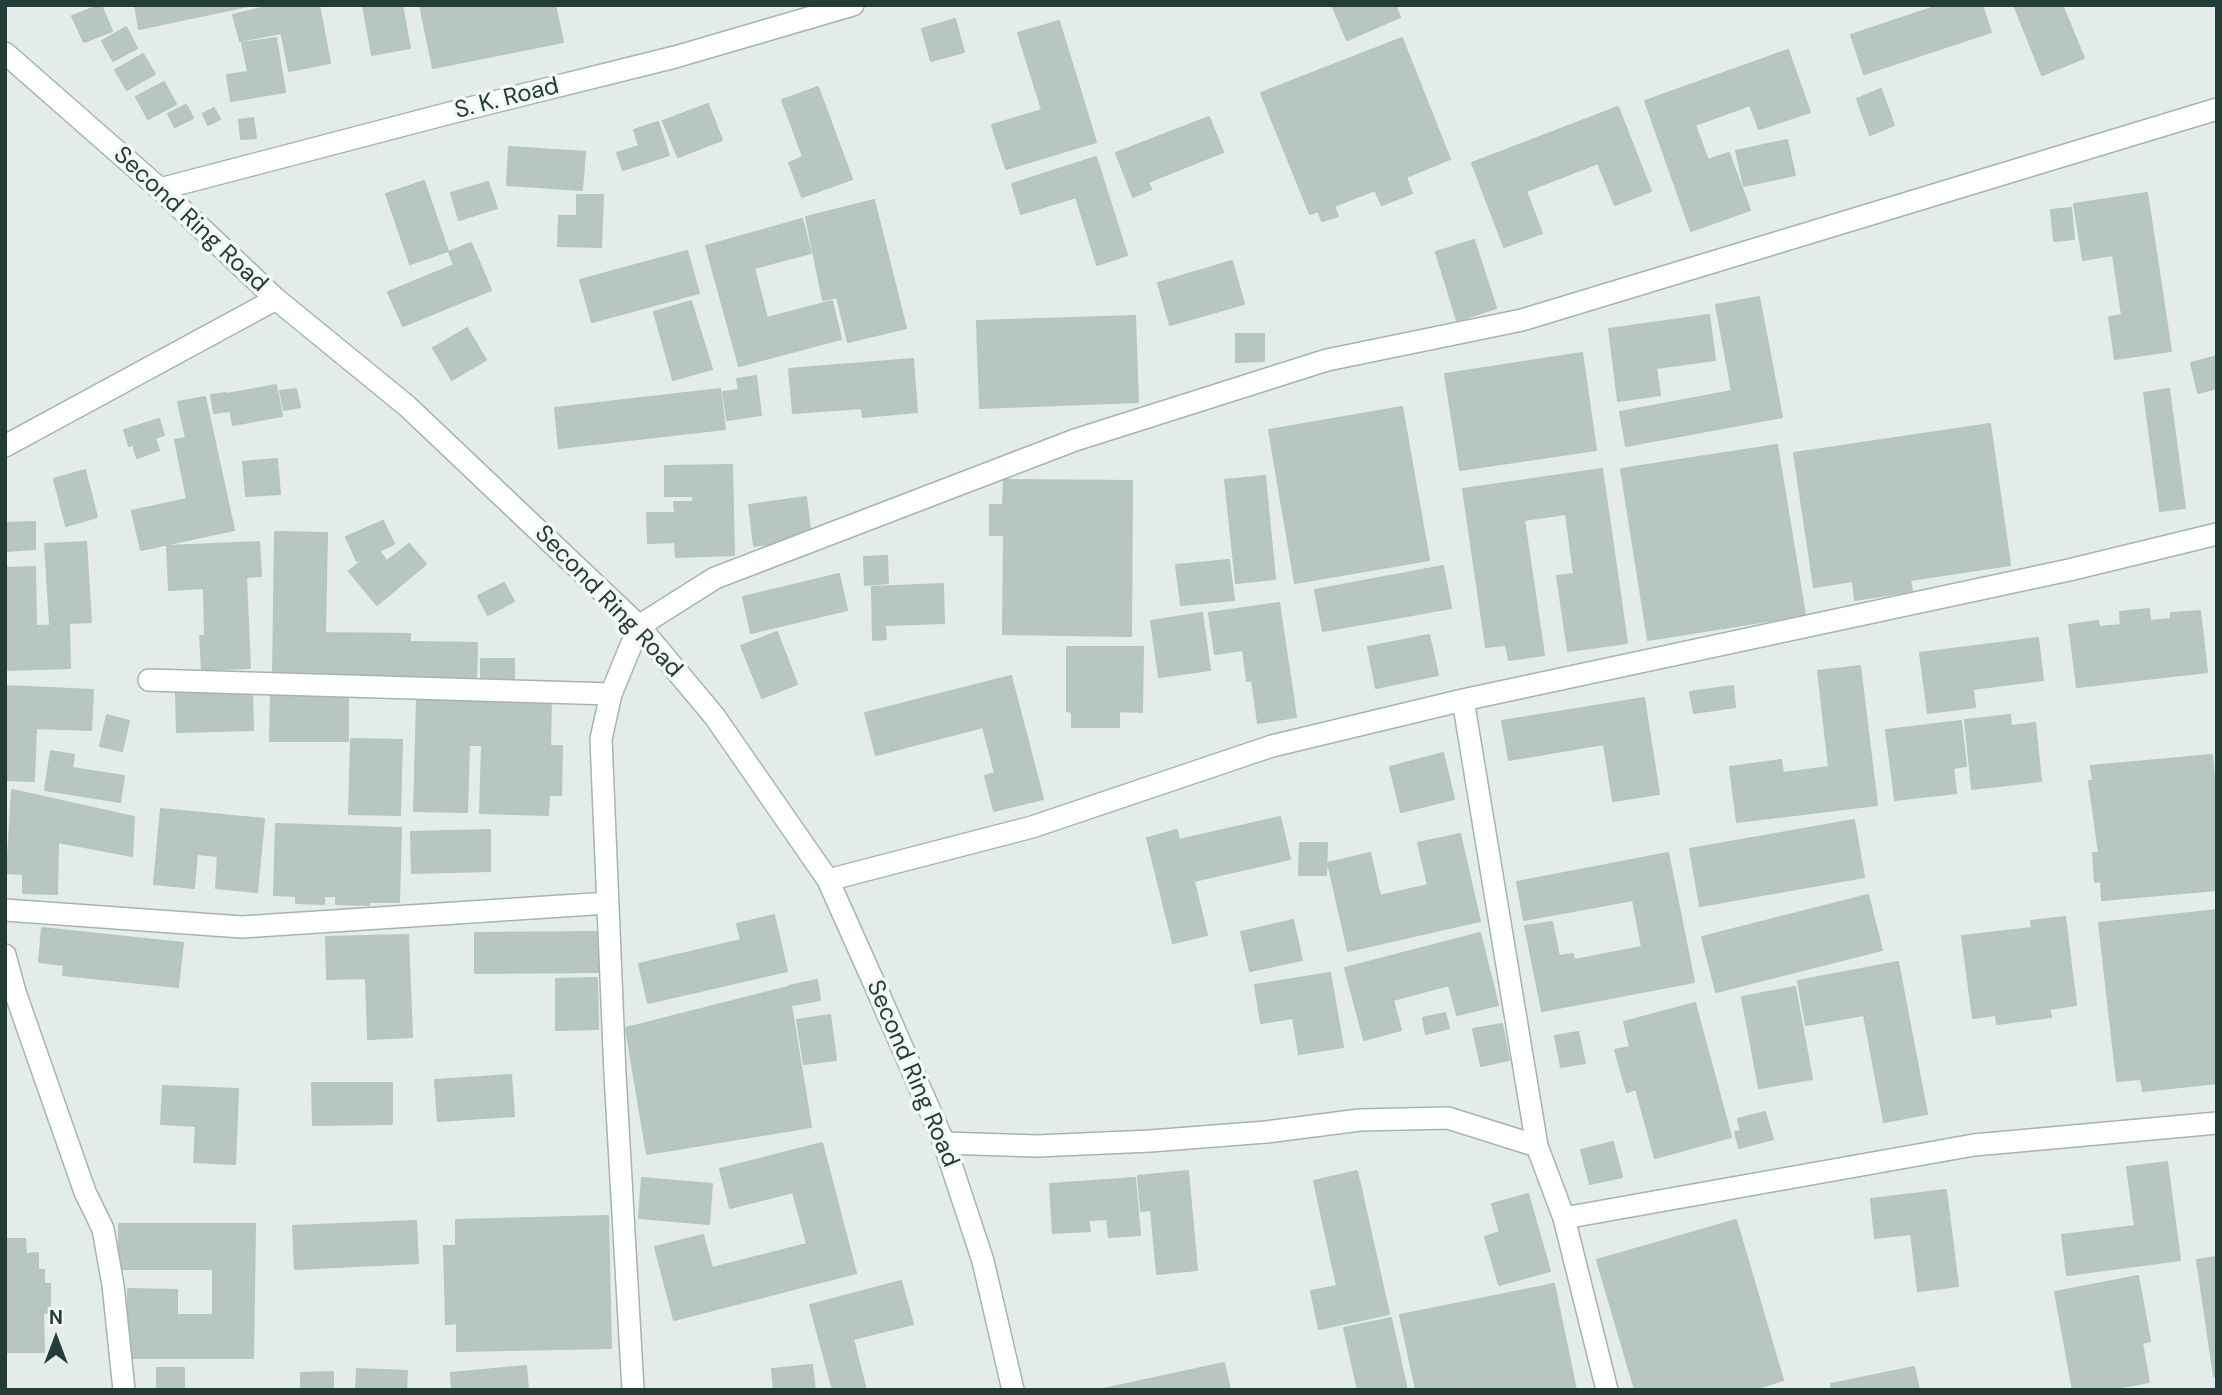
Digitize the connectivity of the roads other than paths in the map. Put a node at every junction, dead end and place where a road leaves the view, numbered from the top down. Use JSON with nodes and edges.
{"nodes":[{"id":1,"x":853,"y":5,"type":"edge"},
{"id":2,"x":5,"y":53,"type":"edge"},
{"id":3,"x":2217,"y":109,"type":"edge"},
{"id":4,"x":160,"y":189,"type":"junction"},
{"id":5,"x":276,"y":299,"type":"junction"},
{"id":6,"x":5,"y":446,"type":"edge"},
{"id":7,"x":2217,"y":534,"type":"edge"},
{"id":8,"x":639,"y":626,"type":"junction"},
{"id":9,"x":149,"y":680,"type":"dead end"},
{"id":10,"x":611,"y":694,"type":"junction"},
{"id":11,"x":1463,"y":700,"type":"junction"},
{"id":12,"x":828,"y":880,"type":"junction"},
{"id":13,"x":608,"y":903,"type":"junction"},
{"id":14,"x":5,"y":910,"type":"edge"},
{"id":15,"x":5,"y":955,"type":"edge"},
{"id":16,"x":2217,"y":1123,"type":"edge"},
{"id":17,"x":944,"y":1143,"type":"junction"},
{"id":18,"x":1537,"y":1146,"type":"junction"},
{"id":19,"x":1564,"y":1218,"type":"junction"},
{"id":20,"x":124,"y":1390,"type":"edge"},
{"id":21,"x":633,"y":1390,"type":"edge"},
{"id":22,"x":1013,"y":1390,"type":"edge"},
{"id":23,"x":1607,"y":1390,"type":"edge"}],
"edges":[{"from":1,"to":4,"type":"street","name":"S. K. Road"},
{"from":2,"to":4,"type":"street","name":"Second Ring Road"},
{"from":3,"to":8,"type":"street"},
{"from":4,"to":5,"type":"street","name":"Second Ring Road"},
{"from":5,"to":6,"type":"street"},
{"from":5,"to":8,"type":"street","name":"Second Ring Road"},
{"from":7,"to":11,"type":"street"},
{"from":8,"to":10,"type":"street"},
{"from":8,"to":12,"type":"street","name":"Second Ring Road"},
{"from":9,"to":10,"type":"street"},
{"from":10,"to":13,"type":"street"},
{"from":11,"to":12,"type":"street"},
{"from":11,"to":18,"type":"street"},
{"from":12,"to":17,"type":"street","name":"Second Ring Road"},
{"from":13,"to":14,"type":"street"},
{"from":13,"to":21,"type":"street"},
{"from":15,"to":20,"type":"street"},
{"from":16,"to":19,"type":"street"},
{"from":17,"to":18,"type":"street"},
{"from":17,"to":22,"type":"street","name":"Second Ring Road"},
{"from":18,"to":19,"type":"street"},
{"from":19,"to":23,"type":"street"}]}
